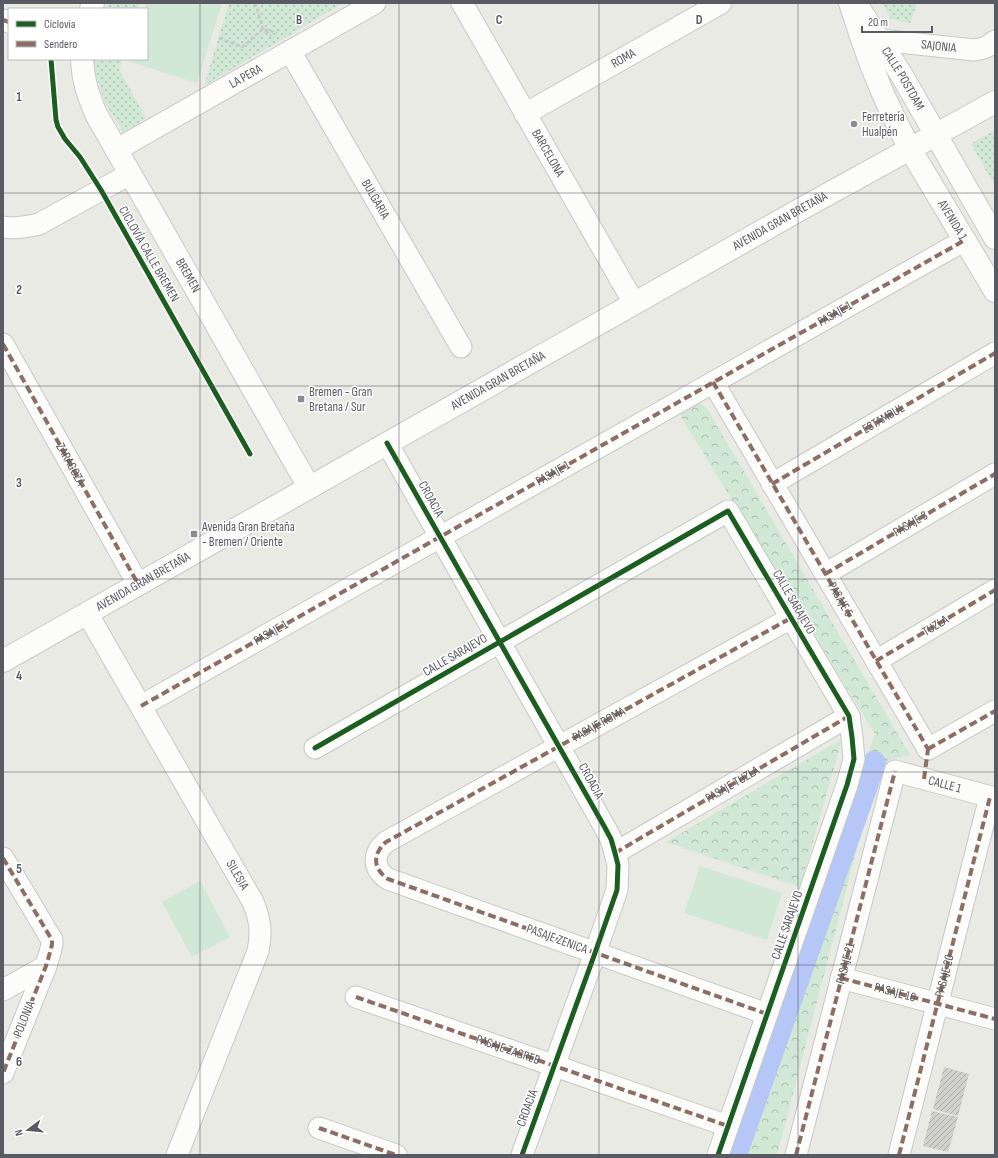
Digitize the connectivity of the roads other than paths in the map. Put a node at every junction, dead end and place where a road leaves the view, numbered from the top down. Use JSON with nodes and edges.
{"nodes":[{"id":1,"x":375,"y":3,"type":"edge"},
{"id":2,"x":462,"y":3,"type":"edge"},
{"id":3,"x":721,"y":3,"type":"edge"},
{"id":4,"x":850,"y":3,"type":"edge"},
{"id":5,"x":855,"y":3,"type":"edge"},
{"id":6,"x":880,"y":40,"type":"junction"},
{"id":7,"x":995,"y":41,"type":"edge"},
{"id":8,"x":290,"y":51,"type":"junction"},
{"id":9,"x":82,"y":60,"type":"edge"},
{"id":10,"x":995,"y":102,"type":"edge"},
{"id":11,"x":525,"y":114,"type":"junction"},
{"id":12,"x":936,"y":135,"type":"junction"},
{"id":13,"x":910,"y":149,"type":"junction"},
{"id":14,"x":116,"y":150,"type":"junction"},
{"id":15,"x":130,"y":174,"type":"junction"},
{"id":16,"x":992,"y":226,"type":"edge"},
{"id":17,"x":3,"y":227,"type":"edge"},
{"id":18,"x":965,"y":240,"type":"junction"},
{"id":19,"x":995,"y":291,"type":"edge"},
{"id":20,"x":634,"y":303,"type":"junction"},
{"id":21,"x":3,"y":344,"type":"edge"},
{"id":22,"x":461,"y":347,"type":"dead end"},
{"id":23,"x":995,"y":354,"type":"edge"},
{"id":24,"x":713,"y":382,"type":"junction"},
{"id":25,"x":387,"y":443,"type":"junction"},
{"id":26,"x":995,"y":474,"type":"edge"},
{"id":27,"x":772,"y":484,"type":"junction"},
{"id":28,"x":309,"y":487,"type":"junction"},
{"id":29,"x":439,"y":537,"type":"junction"},
{"id":30,"x":825,"y":574,"type":"junction"},
{"id":31,"x":138,"y":584,"type":"junction"},
{"id":32,"x":995,"y":590,"type":"edge"},
{"id":33,"x":87,"y":613,"type":"junction"},
{"id":34,"x":790,"y":618,"type":"junction"},
{"id":35,"x":499,"y":642,"type":"junction"},
{"id":36,"x":3,"y":661,"type":"edge"},
{"id":37,"x":876,"y":661,"type":"junction"},
{"id":38,"x":140,"y":706,"type":"junction"},
{"id":39,"x":995,"y":710,"type":"edge"},
{"id":40,"x":849,"y":716,"type":"junction"},
{"id":41,"x":559,"y":747,"type":"junction"},
{"id":42,"x":315,"y":748,"type":"dead end"},
{"id":43,"x":928,"y":750,"type":"junction"},
{"id":44,"x":895,"y":771,"type":"joint"},
{"id":45,"x":924,"y":779,"type":"junction"},
{"id":46,"x":992,"y":797,"type":"edge"},
{"id":47,"x":616,"y":853,"type":"junction"},
{"id":48,"x":3,"y":858,"type":"edge"},
{"id":49,"x":376,"y":863,"type":"joint"},
{"id":50,"x":595,"y":953,"type":"junction"},
{"id":51,"x":46,"y":966,"type":"junction"},
{"id":52,"x":841,"y":978,"type":"junction"},
{"id":53,"x":3,"y":990,"type":"edge"},
{"id":54,"x":356,"y":997,"type":"dead end"},
{"id":55,"x":938,"y":1004,"type":"junction"},
{"id":56,"x":767,"y":1014,"type":"junction"},
{"id":57,"x":995,"y":1019,"type":"edge"},
{"id":58,"x":554,"y":1066,"type":"junction"},
{"id":59,"x":3,"y":1073,"type":"edge"},
{"id":60,"x":728,"y":1126,"type":"junction"},
{"id":61,"x":319,"y":1128,"type":"dead end"},
{"id":62,"x":177,"y":1155,"type":"edge"},
{"id":63,"x":396,"y":1155,"type":"edge"},
{"id":64,"x":522,"y":1155,"type":"edge"},
{"id":65,"x":718,"y":1155,"type":"edge"},
{"id":66,"x":796,"y":1155,"type":"edge"},
{"id":67,"x":898,"y":1155,"type":"edge"}],
"edges":[{"from":1,"to":8,"type":"street","name":"LA PERA"},
{"from":2,"to":11,"type":"street","name":"BARCELONA"},
{"from":3,"to":11,"type":"street","name":"ROMA"},
{"from":4,"to":13,"type":"main road","name":"CALLE POSTDAM"},
{"from":5,"to":6,"type":"main road","name":"CALLE POSTDAM"},
{"from":6,"to":7,"type":"street","name":"SAJONIA"},
{"from":6,"to":12,"type":"main road","name":"CALLE POSTDAM"},
{"from":8,"to":14,"type":"street","name":"LA PERA"},
{"from":8,"to":22,"type":"street","name":"BULGARIA"},
{"from":9,"to":14,"type":"main road","name":"BREMEN"},
{"from":10,"to":12,"type":"main road","name":"AVENIDA GRAN BRETAÑA"},
{"from":11,"to":20,"type":"street","name":"BARCELONA"},
{"from":12,"to":13,"type":"main road","name":"AVENIDA GRAN BRETAÑA"},
{"from":12,"to":16,"type":"main road","name":"AVENIDA 1"},
{"from":13,"to":18,"type":"main road","name":"AVENIDA 1"},
{"from":13,"to":20,"type":"main road","name":"AVENIDA GRAN BRETAÑA"},
{"from":14,"to":15,"type":"main road","name":"BREMEN"},
{"from":15,"to":17,"type":"street"},
{"from":15,"to":28,"type":"main road","name":"BREMEN"},
{"from":18,"to":19,"type":"main road","name":"AVENIDA 1"},
{"from":18,"to":24,"type":"street","name":"PASAJE 1"},
{"from":20,"to":25,"type":"main road","name":"AVENIDA GRAN BRETAÑA"},
{"from":21,"to":31,"type":"street","name":"ZARAGOZA"},
{"from":23,"to":27,"type":"street","name":"ESTAMBUL"},
{"from":24,"to":27,"type":"street","name":"PASAJE 5"},
{"from":24,"to":29,"type":"street","name":"PASAJE 1"},
{"from":25,"to":28,"type":"main road","name":"AVENIDA GRAN BRETAÑA"},
{"from":25,"to":29,"type":"street","name":"CROACIA"},
{"from":26,"to":30,"type":"street","name":"PASAJE 3"},
{"from":27,"to":30,"type":"street","name":"PASAJE 5"},
{"from":28,"to":31,"type":"main road","name":"AVENIDA GRAN BRETAÑA"},
{"from":29,"to":35,"type":"street","name":"CROACIA"},
{"from":29,"to":38,"type":"street","name":"PASAJE 1"},
{"from":30,"to":37,"type":"street","name":"PASAJE 5"},
{"from":31,"to":33,"type":"main road","name":"AVENIDA GRAN BRETAÑA"},
{"from":32,"to":37,"type":"street","name":"TUZLA"},
{"from":33,"to":36,"type":"main road","name":"AVENIDA GRAN BRETAÑA"},
{"from":33,"to":38,"type":"street","name":"SILESIA"},
{"from":34,"to":35,"type":"street","name":"CALLE SARAJEVO"},
{"from":34,"to":40,"type":"street","name":"CALLE SARAJEVO"},
{"from":34,"to":41,"type":"street","name":"PASAJE ROMA"},
{"from":35,"to":41,"type":"street","name":"CROACIA"},
{"from":35,"to":42,"type":"street","name":"CALLE SARAJEVO"},
{"from":37,"to":43,"type":"street","name":"PASAJE 5"},
{"from":38,"to":62,"type":"street","name":"SILESIA"},
{"from":39,"to":43,"type":"street"},
{"from":40,"to":47,"type":"street","name":"PASAJE TUZLA"},
{"from":40,"to":56,"type":"street","name":"CALLE SARAJEVO"},
{"from":41,"to":47,"type":"street","name":"CROACIA"},
{"from":41,"to":49,"type":"street","name":"PASAJE ROMA"},
{"from":43,"to":45,"type":"street"},
{"from":44,"to":45,"type":"street","name":"CALLE 1"},
{"from":44,"to":52,"type":"street","name":"PASAJE 21"},
{"from":45,"to":46,"type":"street","name":"CALLE 1"},
{"from":46,"to":55,"type":"street","name":"PASAJE 20"},
{"from":47,"to":50,"type":"street","name":"CROACIA"},
{"from":48,"to":51,"type":"street","name":"POLONIA"},
{"from":49,"to":50,"type":"street","name":"PASAJE ZENICA"},
{"from":50,"to":56,"type":"street","name":"PASAJE ZENICA"},
{"from":50,"to":58,"type":"street","name":"CROACIA"},
{"from":51,"to":53,"type":"street"},
{"from":51,"to":59,"type":"street","name":"POLONIA"},
{"from":52,"to":55,"type":"street","name":"PASAJE 10"},
{"from":52,"to":66,"type":"street","name":"PASAJE 21"},
{"from":54,"to":58,"type":"street","name":"PASAJE ZAGREB"},
{"from":55,"to":57,"type":"street","name":"PASAJE 10"},
{"from":55,"to":67,"type":"street","name":"PASAJE 20"},
{"from":56,"to":60,"type":"street","name":"CALLE SARAJEVO"},
{"from":58,"to":60,"type":"street","name":"PASAJE ZAGREB"},
{"from":58,"to":64,"type":"street","name":"CROACIA"},
{"from":60,"to":65,"type":"street","name":"CALLE SARAJEVO"},
{"from":61,"to":63,"type":"street"}]}
